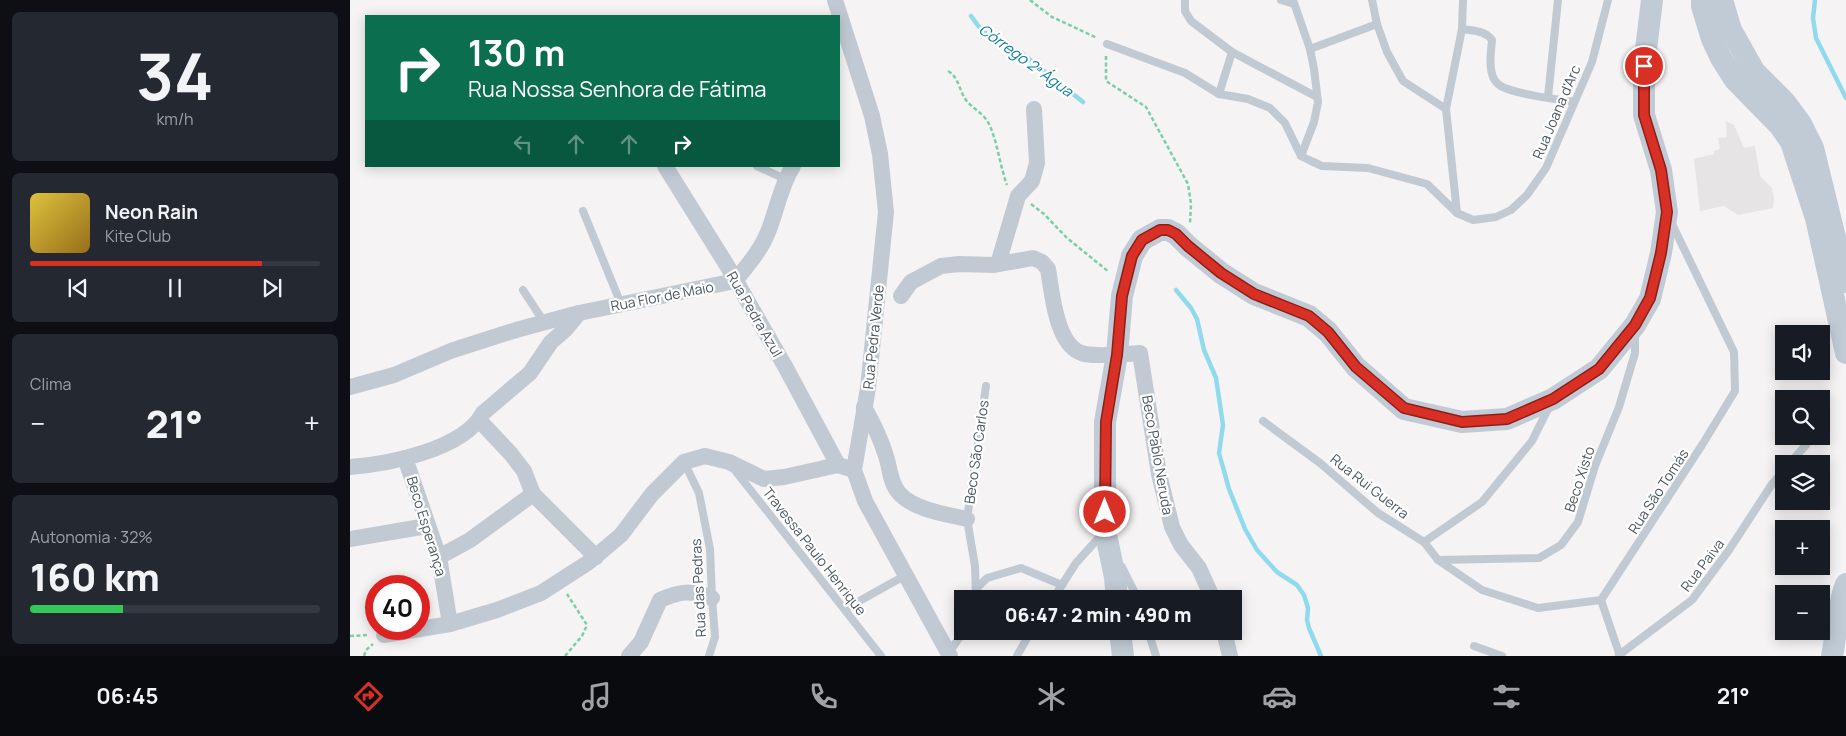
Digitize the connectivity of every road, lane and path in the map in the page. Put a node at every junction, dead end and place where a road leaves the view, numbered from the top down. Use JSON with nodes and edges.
{"nodes":[{"id":1,"x":830,"y":0,"type":"edge"},
{"id":2,"x":835,"y":0,"type":"edge"},
{"id":3,"x":1030,"y":0,"type":"edge"},
{"id":4,"x":1185,"y":0,"type":"edge"},
{"id":5,"x":1281,"y":0,"type":"edge"},
{"id":6,"x":1463,"y":0,"type":"edge"},
{"id":7,"x":1558,"y":0,"type":"edge"},
{"id":8,"x":1608,"y":0,"type":"edge"},
{"id":9,"x":1652,"y":0,"type":"edge"},
{"id":10,"x":1702,"y":0,"type":"edge"},
{"id":11,"x":1722,"y":0,"type":"edge"},
{"id":12,"x":1374,"y":1,"type":"edge"},
{"id":13,"x":1293,"y":2,"type":"edge"},
{"id":14,"x":831,"y":15,"type":"edge"},
{"id":15,"x":840,"y":15,"type":"edge"},
{"id":16,"x":840,"y":16,"type":"edge"},
{"id":17,"x":1377,"y":24,"type":"junction"},
{"id":18,"x":1462,"y":29,"type":"junction"},
{"id":19,"x":1107,"y":44,"type":"junction"},
{"id":20,"x":1310,"y":49,"type":"junction"},
{"id":21,"x":1232,"y":52,"type":"junction"},
{"id":22,"x":1220,"y":94,"type":"junction"},
{"id":23,"x":1317,"y":97,"type":"junction"},
{"id":24,"x":1548,"y":97,"type":"junction"},
{"id":25,"x":1574,"y":102,"type":"junction"},
{"id":26,"x":1034,"y":109,"type":"dead end"},
{"id":27,"x":1446,"y":109,"type":"junction"},
{"id":28,"x":1301,"y":156,"type":"junction"},
{"id":29,"x":666,"y":167,"type":"edge"},
{"id":30,"x":762,"y":167,"type":"edge"},
{"id":31,"x":789,"y":172,"type":"edge"},
{"id":32,"x":583,"y":211,"type":"dead end"},
{"id":33,"x":1667,"y":212,"type":"junction"},
{"id":34,"x":1457,"y":213,"type":"junction"},
{"id":35,"x":1188,"y":246,"type":"junction"},
{"id":36,"x":998,"y":264,"type":"junction"},
{"id":37,"x":735,"y":281,"type":"junction"},
{"id":38,"x":1846,"y":282,"type":"edge"},
{"id":39,"x":523,"y":290,"type":"dead end"},
{"id":40,"x":900,"y":296,"type":"dead end"},
{"id":41,"x":621,"y":304,"type":"junction"},
{"id":42,"x":579,"y":313,"type":"junction"},
{"id":43,"x":544,"y":322,"type":"junction"},
{"id":44,"x":1635,"y":325,"type":"junction"},
{"id":45,"x":1846,"y":353,"type":"edge"},
{"id":46,"x":1117,"y":355,"type":"junction"},
{"id":47,"x":986,"y":386,"type":"dead end"},
{"id":48,"x":350,"y":387,"type":"edge"},
{"id":49,"x":1553,"y":399,"type":"junction"},
{"id":50,"x":864,"y":407,"type":"junction"},
{"id":51,"x":479,"y":420,"type":"junction"},
{"id":52,"x":1263,"y":421,"type":"dead end"},
{"id":53,"x":1805,"y":445,"type":"edge"},
{"id":54,"x":1797,"y":455,"type":"edge"},
{"id":55,"x":405,"y":458,"type":"junction"},
{"id":56,"x":684,"y":462,"type":"junction"},
{"id":57,"x":729,"y":462,"type":"junction"},
{"id":58,"x":838,"y":465,"type":"junction"},
{"id":59,"x":350,"y":467,"type":"edge"},
{"id":60,"x":854,"y":470,"type":"junction"},
{"id":61,"x":1775,"y":480,"type":"edge"},
{"id":62,"x":533,"y":494,"type":"junction"},
{"id":63,"x":967,"y":518,"type":"junction"},
{"id":64,"x":427,"y":526,"type":"junction"},
{"id":65,"x":1105,"y":530,"type":"junction"},
{"id":66,"x":350,"y":539,"type":"edge"},
{"id":67,"x":1424,"y":542,"type":"junction"},
{"id":68,"x":439,"y":557,"type":"junction"},
{"id":69,"x":596,"y":557,"type":"junction"},
{"id":70,"x":1438,"y":560,"type":"junction"},
{"id":71,"x":906,"y":575,"type":"junction"},
{"id":72,"x":558,"y":583,"type":"junction"},
{"id":73,"x":1846,"y":584,"type":"edge"},
{"id":74,"x":1062,"y":585,"type":"junction"},
{"id":75,"x":976,"y":589,"type":"joint"},
{"id":76,"x":1059,"y":590,"type":"edge"},
{"id":77,"x":1116,"y":590,"type":"edge"},
{"id":78,"x":1134,"y":590,"type":"edge"},
{"id":79,"x":1209,"y":590,"type":"edge"},
{"id":80,"x":712,"y":598,"type":"junction"},
{"id":81,"x":1601,"y":600,"type":"junction"},
{"id":82,"x":845,"y":609,"type":"junction"},
{"id":83,"x":450,"y":624,"type":"junction"},
{"id":84,"x":430,"y":627,"type":"edge"},
{"id":85,"x":958,"y":640,"type":"edge"},
{"id":86,"x":1026,"y":640,"type":"edge"},
{"id":87,"x":1121,"y":640,"type":"edge"},
{"id":88,"x":1151,"y":640,"type":"edge"},
{"id":89,"x":1226,"y":640,"type":"edge"},
{"id":90,"x":1838,"y":644,"type":"edge"},
{"id":91,"x":1474,"y":646,"type":"dead end"},
{"id":92,"x":948,"y":655,"type":"edge"},
{"id":93,"x":1619,"y":655,"type":"edge"},
{"id":94,"x":565,"y":656,"type":"edge"},
{"id":95,"x":629,"y":656,"type":"edge"},
{"id":96,"x":709,"y":656,"type":"edge"},
{"id":97,"x":881,"y":656,"type":"edge"},
{"id":98,"x":1017,"y":656,"type":"edge"},
{"id":99,"x":1122,"y":656,"type":"edge"},
{"id":100,"x":1156,"y":656,"type":"edge"},
{"id":101,"x":1230,"y":656,"type":"edge"},
{"id":102,"x":1502,"y":656,"type":"edge"}],
"edges":[{"from":1,"to":14,"type":"street"},
{"from":2,"to":15,"type":"street","name":"Rua Pedra Verde"},
{"from":3,"to":19,"type":"path"},
{"from":4,"to":21,"type":"lane"},
{"from":5,"to":13,"type":"lane"},
{"from":6,"to":18,"type":"lane"},
{"from":7,"to":24,"type":"lane"},
{"from":8,"to":25,"type":"lane","name":"Rua Joana d'Arc"},
{"from":9,"to":33,"type":"street"},
{"from":10,"to":45,"type":"street"},
{"from":11,"to":38,"type":"street"},
{"from":12,"to":17,"type":"lane"},
{"from":13,"to":20,"type":"lane"},
{"from":16,"to":50,"type":"street","name":"Rua Pedra Verde"},
{"from":17,"to":20,"type":"lane"},
{"from":17,"to":27,"type":"lane"},
{"from":18,"to":24,"type":"lane"},
{"from":18,"to":27,"type":"lane"},
{"from":19,"to":22,"type":"lane"},
{"from":19,"to":35,"type":"path"},
{"from":20,"to":23,"type":"lane"},
{"from":21,"to":22,"type":"lane"},
{"from":21,"to":23,"type":"lane"},
{"from":22,"to":28,"type":"lane"},
{"from":23,"to":28,"type":"lane"},
{"from":24,"to":25,"type":"lane"},
{"from":25,"to":34,"type":"lane","name":"Rua Joana d'Arc"},
{"from":26,"to":36,"type":"street"},
{"from":27,"to":34,"type":"lane"},
{"from":28,"to":34,"type":"lane"},
{"from":29,"to":37,"type":"street","name":"Rua Pedra Azul"},
{"from":30,"to":31,"type":"lane"},
{"from":31,"to":37,"type":"street"},
{"from":32,"to":41,"type":"lane"},
{"from":33,"to":44,"type":"street"},
{"from":33,"to":81,"type":"lane","name":"Rua São Tomás"},
{"from":35,"to":46,"type":"street"},
{"from":35,"to":49,"type":"street"},
{"from":36,"to":40,"type":"street"},
{"from":36,"to":46,"type":"street"},
{"from":37,"to":41,"type":"street","name":"Rua Flor de Maio"},
{"from":37,"to":58,"type":"street","name":"Rua Pedra Azul"},
{"from":39,"to":43,"type":"lane"},
{"from":41,"to":42,"type":"street","name":"Rua Flor de Maio"},
{"from":42,"to":43,"type":"street","name":"Rua Flor de Maio"},
{"from":42,"to":51,"type":"street"},
{"from":43,"to":48,"type":"street","name":"Rua Flor de Maio"},
{"from":44,"to":49,"type":"street"},
{"from":44,"to":70,"type":"lane","name":"Beco Xisto"},
{"from":46,"to":65,"type":"street"},
{"from":46,"to":79,"type":"street","name":"Beco Pablo Neruda"},
{"from":47,"to":63,"type":"lane","name":"Beco São Carlos"},
{"from":49,"to":67,"type":"lane"},
{"from":50,"to":60,"type":"street","name":"Rua Pedra Verde"},
{"from":50,"to":63,"type":"street","name":"Beco São Carlos"},
{"from":51,"to":55,"type":"street"},
{"from":51,"to":62,"type":"street"},
{"from":52,"to":67,"type":"lane","name":"Rua Rui Guerra"},
{"from":53,"to":54,"type":"lane"},
{"from":55,"to":59,"type":"street"},
{"from":55,"to":64,"type":"street","name":"Beco Esperança"},
{"from":56,"to":57,"type":"street"},
{"from":56,"to":69,"type":"street"},
{"from":56,"to":80,"type":"lane","name":"Rua das Pedras"},
{"from":57,"to":58,"type":"street"},
{"from":57,"to":82,"type":"lane","name":"Travessa Paulo Henrique"},
{"from":58,"to":60,"type":"street"},
{"from":60,"to":71,"type":"street","name":"Rua Pedra Verde"},
{"from":61,"to":93,"type":"lane","name":"Rua Paiva"},
{"from":62,"to":68,"type":"street"},
{"from":62,"to":69,"type":"street"},
{"from":63,"to":75,"type":"lane","name":"Beco São Carlos"},
{"from":64,"to":66,"type":"street"},
{"from":64,"to":68,"type":"street","name":"Beco Esperança"},
{"from":65,"to":74,"type":"lane"},
{"from":65,"to":77,"type":"street"},
{"from":65,"to":78,"type":"lane"},
{"from":67,"to":70,"type":"lane"},
{"from":68,"to":83,"type":"street","name":"Beco Esperança"},
{"from":69,"to":72,"type":"street"},
{"from":70,"to":81,"type":"lane"},
{"from":71,"to":82,"type":"lane"},
{"from":71,"to":92,"type":"street","name":"Rua Pedra Verde"},
{"from":72,"to":83,"type":"street"},
{"from":72,"to":94,"type":"path"},
{"from":73,"to":90,"type":"street"},
{"from":74,"to":75,"type":"lane"},
{"from":74,"to":76,"type":"lane"},
{"from":80,"to":95,"type":"street"},
{"from":80,"to":96,"type":"lane","name":"Rua das Pedras"},
{"from":81,"to":93,"type":"lane"},
{"from":82,"to":97,"type":"lane","name":"Travessa Paulo Henrique"},
{"from":83,"to":84,"type":"street"},
{"from":85,"to":92,"type":"lane"},
{"from":86,"to":98,"type":"lane"},
{"from":87,"to":99,"type":"street"},
{"from":88,"to":100,"type":"lane"},
{"from":89,"to":101,"type":"street"},
{"from":91,"to":102,"type":"lane"}]}
